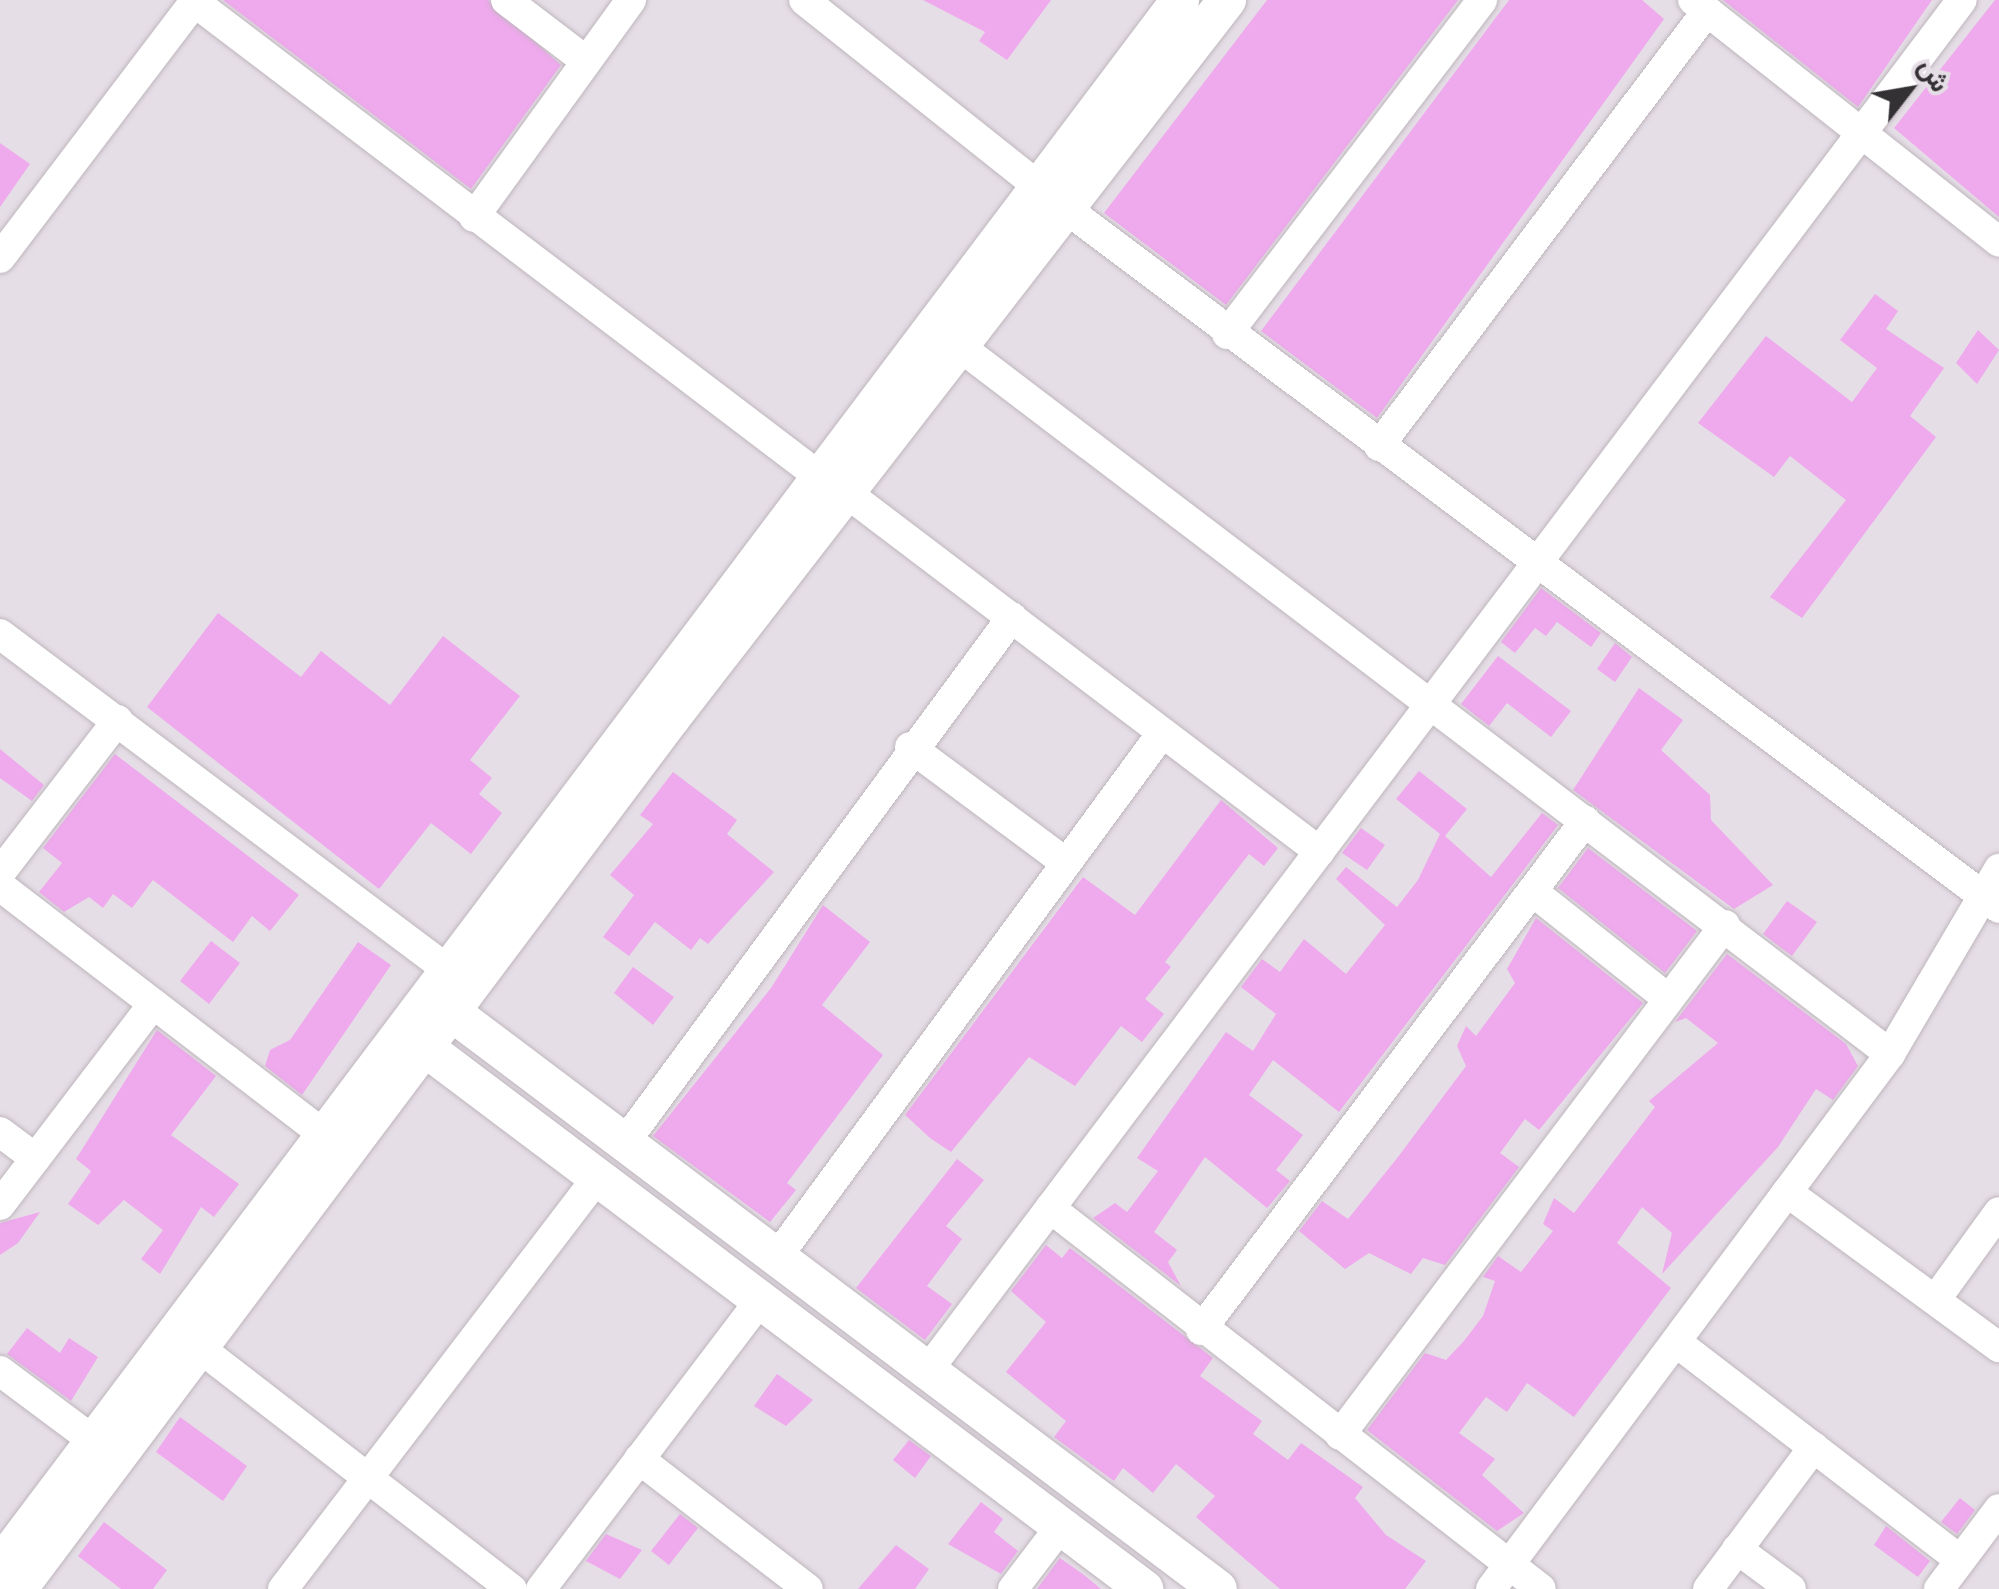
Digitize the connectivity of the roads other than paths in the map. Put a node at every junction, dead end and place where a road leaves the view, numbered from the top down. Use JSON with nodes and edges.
{"nodes":[{"id":1,"x":506,"y":0,"type":"edge"},
{"id":2,"x":631,"y":0,"type":"edge"},
{"id":3,"x":804,"y":0,"type":"edge"},
{"id":4,"x":1180,"y":0,"type":"edge"},
{"id":5,"x":1226,"y":0,"type":"edge"},
{"id":6,"x":1482,"y":0,"type":"edge"},
{"id":7,"x":1962,"y":0,"type":"edge"},
{"id":8,"x":193,"y":1,"type":"edge"},
{"id":9,"x":1700,"y":5,"type":"edge"},
{"id":10,"x":586,"y":61,"type":"junction"},
{"id":11,"x":1858,"y":138,"type":"junction"},
{"id":12,"x":1052,"y":197,"type":"junction"},
{"id":13,"x":474,"y":217,"type":"junction"},
{"id":14,"x":1999,"y":242,"type":"edge"},
{"id":15,"x":0,"y":258,"type":"edge"},
{"id":16,"x":1227,"y":334,"type":"junction"},
{"id":17,"x":959,"y":346,"type":"junction"},
{"id":18,"x":1379,"y":446,"type":"junction"},
{"id":19,"x":834,"y":486,"type":"junction"},
{"id":20,"x":1538,"y":563,"type":"junction"},
{"id":21,"x":1012,"y":617,"type":"junction"},
{"id":22,"x":0,"y":634,"type":"edge"},
{"id":23,"x":1431,"y":704,"type":"junction"},
{"id":24,"x":118,"y":720,"type":"junction"},
{"id":25,"x":1162,"y":732,"type":"junction"},
{"id":26,"x":636,"y":744,"type":"junction"},
{"id":27,"x":910,"y":748,"type":"junction"},
{"id":28,"x":1585,"y":820,"type":"junction"},
{"id":29,"x":1320,"y":852,"type":"junction"},
{"id":30,"x":1066,"y":863,"type":"junction"},
{"id":31,"x":1999,"y":869,"type":"edge"},
{"id":32,"x":0,"y":873,"type":"edge"},
{"id":33,"x":0,"y":886,"type":"edge"},
{"id":34,"x":1532,"y":890,"type":"junction"},
{"id":35,"x":1990,"y":901,"type":"edge"},
{"id":36,"x":1725,"y":925,"type":"junction"},
{"id":37,"x":448,"y":970,"type":"junction"},
{"id":38,"x":1667,"y":998,"type":"junction"},
{"id":39,"x":153,"y":1004,"type":"junction"},
{"id":40,"x":454,"y":1014,"type":"junction"},
{"id":41,"x":427,"y":1049,"type":"junction"},
{"id":42,"x":1890,"y":1054,"type":"junction"},
{"id":43,"x":513,"y":1058,"type":"junction"},
{"id":44,"x":482,"y":1091,"type":"junction"},
{"id":45,"x":0,"y":1132,"type":"edge"},
{"id":46,"x":324,"y":1135,"type":"junction"},
{"id":47,"x":626,"y":1142,"type":"junction"},
{"id":48,"x":35,"y":1158,"type":"junction"},
{"id":49,"x":597,"y":1178,"type":"junction"},
{"id":50,"x":1787,"y":1192,"type":"junction"},
{"id":51,"x":0,"y":1205,"type":"edge"},
{"id":52,"x":1050,"y":1208,"type":"junction"},
{"id":53,"x":1999,"y":1212,"type":"edge"},
{"id":54,"x":778,"y":1257,"type":"junction"},
{"id":55,"x":1936,"y":1299,"type":"junction"},
{"id":56,"x":760,"y":1300,"type":"junction"},
{"id":57,"x":1201,"y":1330,"type":"junction"},
{"id":58,"x":1676,"y":1342,"type":"junction"},
{"id":59,"x":1999,"y":1347,"type":"edge"},
{"id":60,"x":201,"y":1348,"type":"junction"},
{"id":61,"x":928,"y":1370,"type":"junction"},
{"id":62,"x":0,"y":1371,"type":"edge"},
{"id":63,"x":1340,"y":1435,"type":"junction"},
{"id":64,"x":94,"y":1441,"type":"junction"},
{"id":65,"x":1814,"y":1446,"type":"junction"},
{"id":66,"x":639,"y":1459,"type":"junction"},
{"id":67,"x":367,"y":1477,"type":"junction"},
{"id":68,"x":1999,"y":1509,"type":"edge"},
{"id":69,"x":1061,"y":1526,"type":"junction"},
{"id":70,"x":45,"y":1530,"type":"junction"},
{"id":71,"x":1738,"y":1550,"type":"junction"},
{"id":72,"x":1960,"y":1560,"type":"junction"},
{"id":73,"x":12,"y":1574,"type":"edge"},
{"id":74,"x":1500,"y":1577,"type":"edge"},
{"id":75,"x":776,"y":1579,"type":"edge"},
{"id":76,"x":297,"y":1584,"type":"edge"},
{"id":77,"x":512,"y":1589,"type":"edge"},
{"id":78,"x":541,"y":1589,"type":"edge"},
{"id":79,"x":808,"y":1589,"type":"edge"},
{"id":80,"x":1013,"y":1589,"type":"edge"},
{"id":81,"x":1144,"y":1589,"type":"edge"},
{"id":82,"x":1218,"y":1589,"type":"edge"},
{"id":83,"x":1541,"y":1589,"type":"edge"},
{"id":84,"x":1708,"y":1589,"type":"edge"},
{"id":85,"x":1791,"y":1589,"type":"edge"},
{"id":86,"x":1938,"y":1589,"type":"edge"}],
"edges":[{"from":1,"to":10,"type":"street"},
{"from":2,"to":10,"type":"street"},
{"from":3,"to":12,"type":"street"},
{"from":4,"to":12,"type":"street"},
{"from":5,"to":12,"type":"street"},
{"from":6,"to":16,"type":"street"},
{"from":7,"to":11,"type":"street"},
{"from":8,"to":13,"type":"street"},
{"from":8,"to":15,"type":"street"},
{"from":9,"to":11,"type":"street"},
{"from":9,"to":18,"type":"street"},
{"from":10,"to":13,"type":"street"},
{"from":11,"to":14,"type":"street"},
{"from":11,"to":20,"type":"street"},
{"from":12,"to":16,"type":"street"},
{"from":12,"to":17,"type":"street"},
{"from":12,"to":19,"type":"street"},
{"from":13,"to":19,"type":"street"},
{"from":16,"to":18,"type":"street"},
{"from":17,"to":19,"type":"street"},
{"from":17,"to":23,"type":"street"},
{"from":18,"to":20,"type":"street"},
{"from":19,"to":21,"type":"street"},
{"from":19,"to":26,"type":"street"},
{"from":20,"to":23,"type":"street"},
{"from":20,"to":35,"type":"street"},
{"from":21,"to":25,"type":"street"},
{"from":21,"to":27,"type":"street"},
{"from":22,"to":24,"type":"street"},
{"from":23,"to":28,"type":"street"},
{"from":23,"to":29,"type":"street"},
{"from":24,"to":32,"type":"street"},
{"from":24,"to":37,"type":"street"},
{"from":25,"to":29,"type":"street"},
{"from":25,"to":30,"type":"street"},
{"from":26,"to":37,"type":"street"},
{"from":26,"to":40,"type":"street"},
{"from":27,"to":30,"type":"street"},
{"from":27,"to":47,"type":"street"},
{"from":28,"to":34,"type":"street"},
{"from":28,"to":36,"type":"street"},
{"from":29,"to":52,"type":"street"},
{"from":30,"to":54,"type":"street"},
{"from":31,"to":35,"type":"street"},
{"from":33,"to":39,"type":"street"},
{"from":34,"to":38,"type":"street"},
{"from":34,"to":57,"type":"street"},
{"from":35,"to":42,"type":"street"},
{"from":36,"to":38,"type":"street"},
{"from":36,"to":42,"type":"street"},
{"from":37,"to":46,"type":"street"},
{"from":38,"to":63,"type":"street"},
{"from":39,"to":46,"type":"street"},
{"from":39,"to":48,"type":"street"},
{"from":40,"to":41,"type":"street"},
{"from":40,"to":43,"type":"street"},
{"from":41,"to":44,"type":"street"},
{"from":41,"to":60,"type":"street"},
{"from":42,"to":50,"type":"street"},
{"from":43,"to":44,"type":"street"},
{"from":43,"to":47,"type":"street"},
{"from":44,"to":49,"type":"street"},
{"from":45,"to":48,"type":"street"},
{"from":46,"to":64,"type":"street"},
{"from":47,"to":54,"type":"street"},
{"from":48,"to":51,"type":"street"},
{"from":49,"to":56,"type":"street"},
{"from":49,"to":67,"type":"street"},
{"from":50,"to":55,"type":"street"},
{"from":50,"to":58,"type":"street"},
{"from":52,"to":57,"type":"street"},
{"from":52,"to":61,"type":"street"},
{"from":53,"to":55,"type":"street"},
{"from":54,"to":61,"type":"street"},
{"from":55,"to":59,"type":"street"},
{"from":56,"to":66,"type":"street"},
{"from":56,"to":69,"type":"street"},
{"from":57,"to":63,"type":"street"},
{"from":58,"to":65,"type":"street"},
{"from":58,"to":74,"type":"street"},
{"from":60,"to":67,"type":"street"},
{"from":60,"to":70,"type":"street"},
{"from":61,"to":82,"type":"street"},
{"from":62,"to":64,"type":"street"},
{"from":63,"to":74,"type":"street"},
{"from":64,"to":70,"type":"street"},
{"from":65,"to":71,"type":"street"},
{"from":65,"to":72,"type":"street"},
{"from":66,"to":75,"type":"street"},
{"from":66,"to":78,"type":"street"},
{"from":67,"to":76,"type":"street"},
{"from":67,"to":77,"type":"street"},
{"from":68,"to":72,"type":"street"},
{"from":69,"to":80,"type":"street"},
{"from":69,"to":81,"type":"street"},
{"from":70,"to":73,"type":"street"},
{"from":71,"to":84,"type":"street"},
{"from":71,"to":85,"type":"street"},
{"from":72,"to":86,"type":"street"},
{"from":74,"to":83,"type":"street"},
{"from":75,"to":79,"type":"street"}]}
